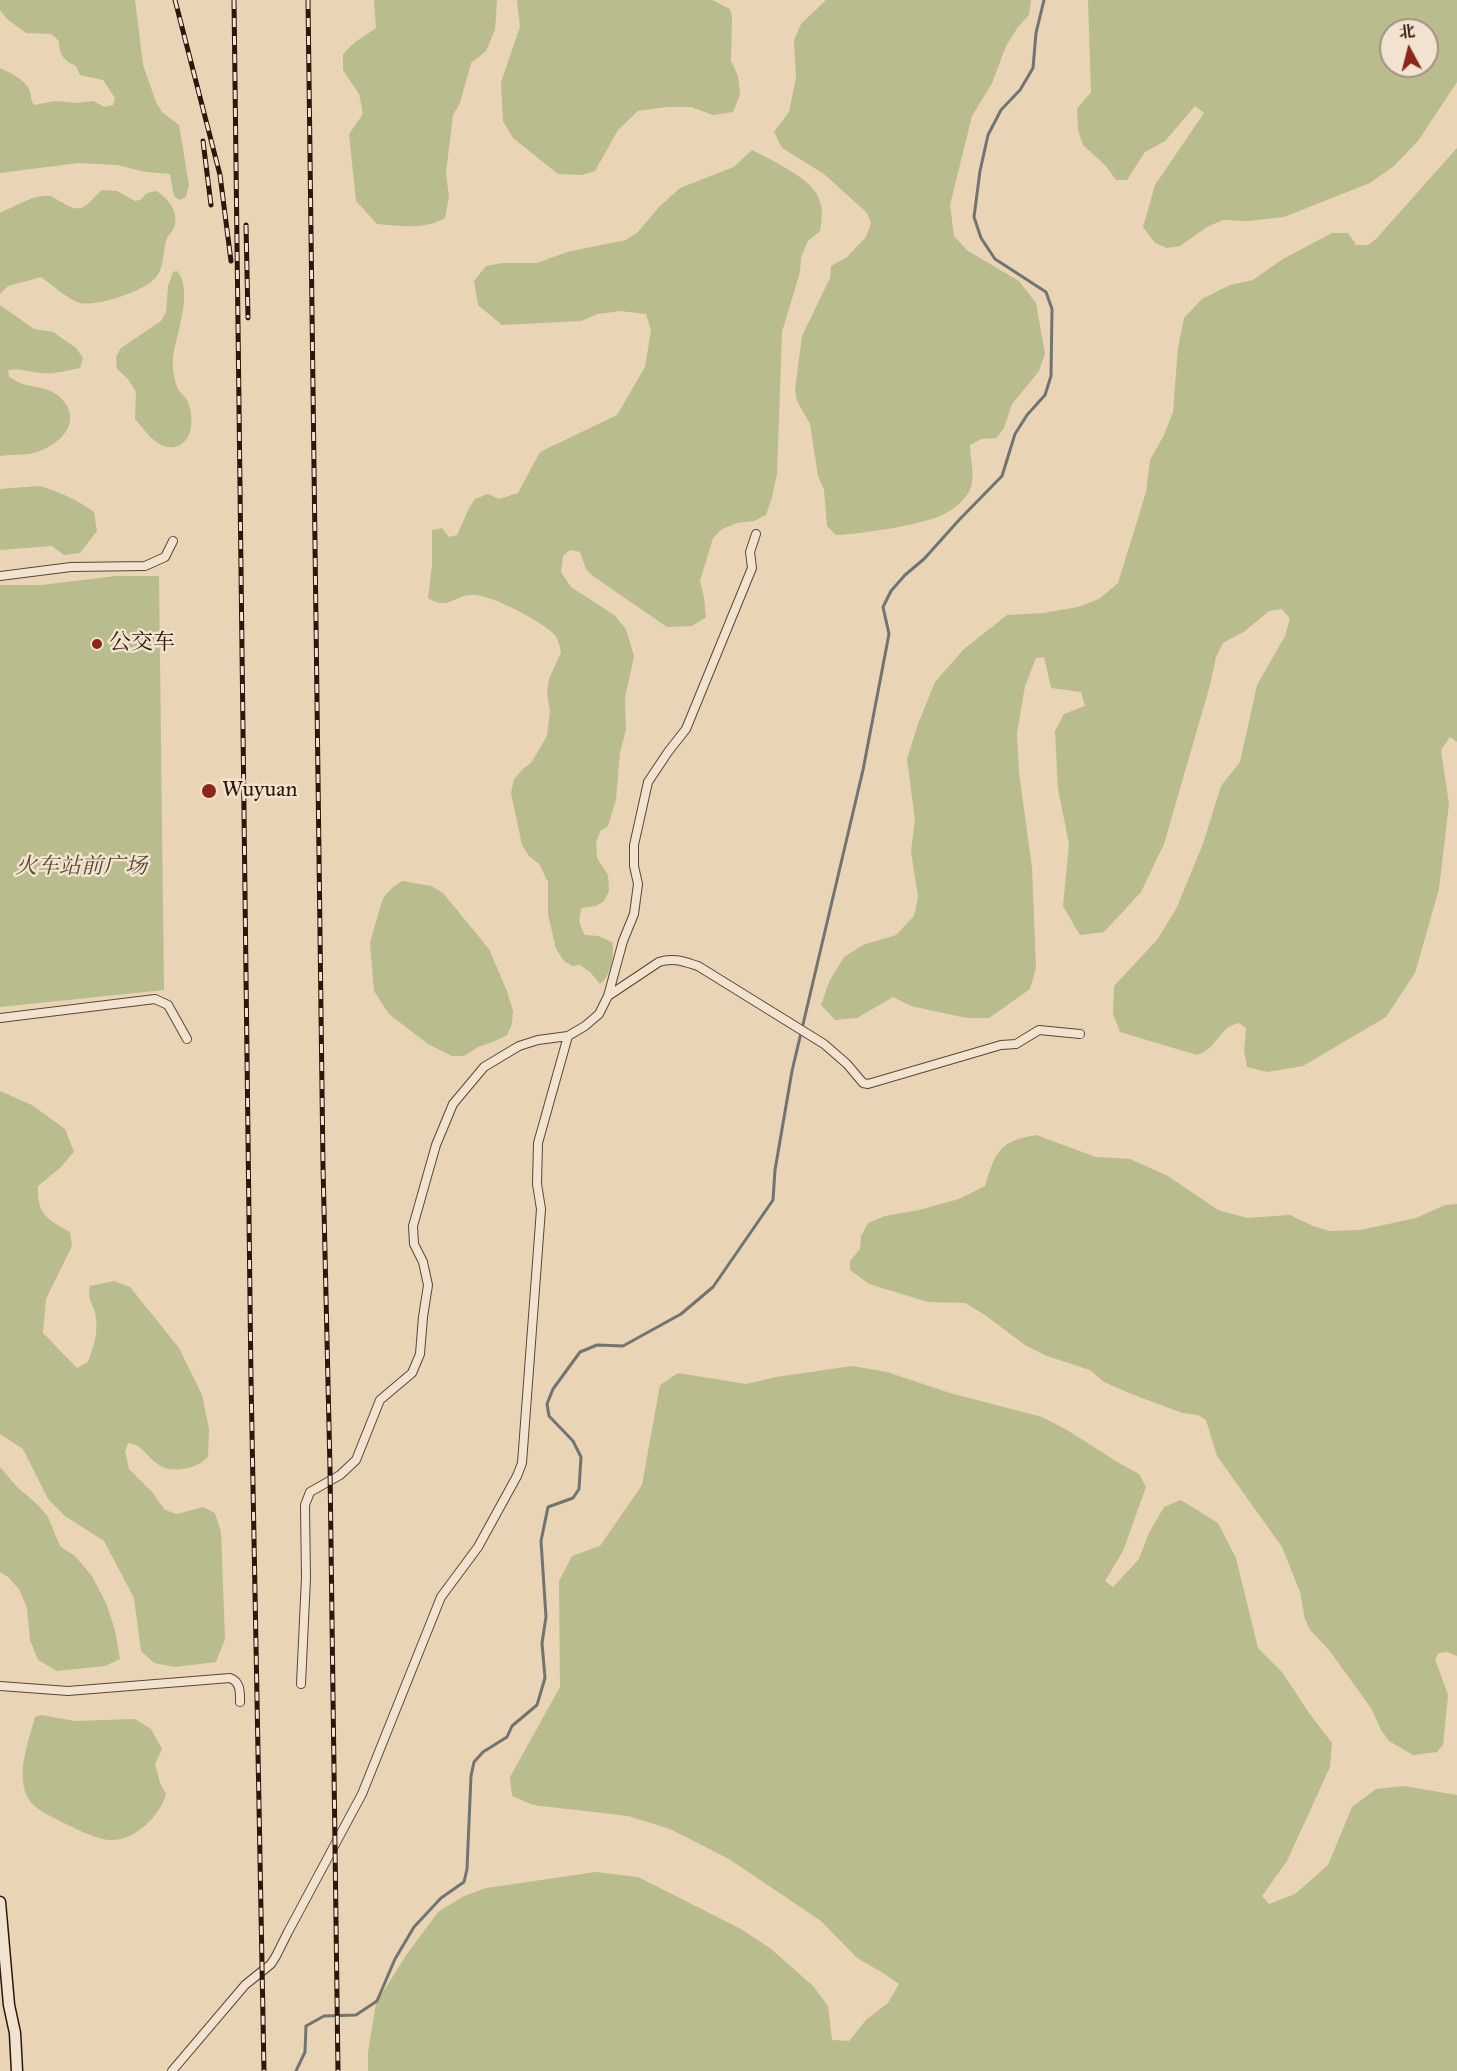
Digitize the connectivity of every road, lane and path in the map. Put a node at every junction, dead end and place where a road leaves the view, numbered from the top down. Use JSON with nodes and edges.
{"nodes":[{"id":1,"x":756,"y":534,"type":"dead end"},
{"id":2,"x":173,"y":541,"type":"dead end"},
{"id":3,"x":0,"y":576,"type":"edge"},
{"id":4,"x":608,"y":996,"type":"junction"},
{"id":5,"x":0,"y":1018,"type":"edge"},
{"id":6,"x":1080,"y":1034,"type":"dead end"},
{"id":7,"x":568,"y":1036,"type":"junction"},
{"id":8,"x":187,"y":1039,"type":"dead end"},
{"id":9,"x":302,"y":1684,"type":"dead end"},
{"id":10,"x":0,"y":1686,"type":"edge"},
{"id":11,"x":240,"y":1702,"type":"dead end"},
{"id":12,"x":0,"y":1902,"type":"edge"},
{"id":13,"x":17,"y":2071,"type":"edge"},
{"id":14,"x":171,"y":2071,"type":"edge"}],
"edges":[{"from":1,"to":4,"type":"street"},
{"from":2,"to":3,"type":"street"},
{"from":4,"to":6,"type":"street"},
{"from":4,"to":7,"type":"street"},
{"from":5,"to":8,"type":"street"},
{"from":7,"to":9,"type":"street"},
{"from":7,"to":14,"type":"street"},
{"from":10,"to":11,"type":"street"},
{"from":12,"to":13,"type":"main road"}]}
